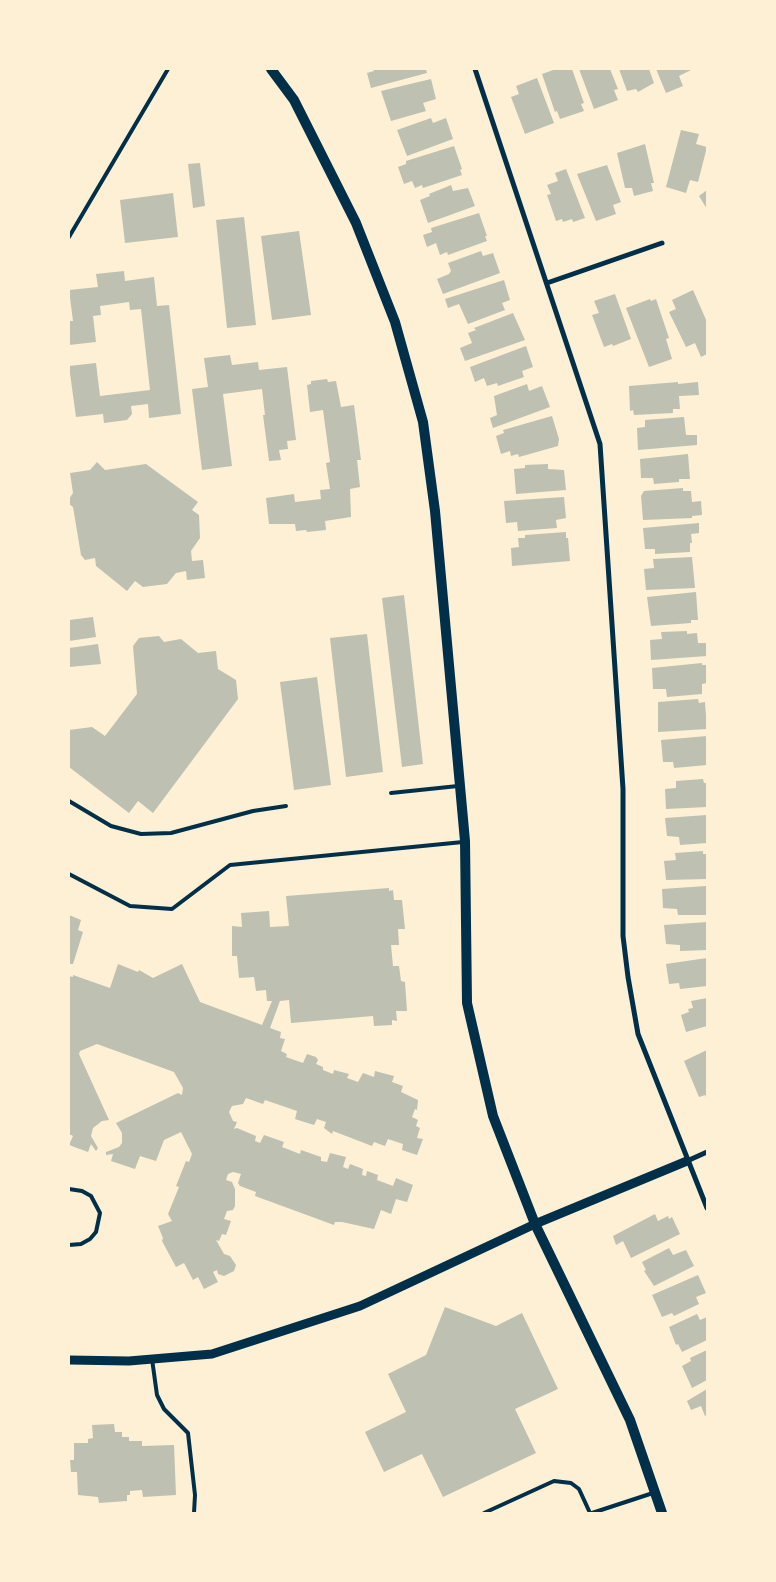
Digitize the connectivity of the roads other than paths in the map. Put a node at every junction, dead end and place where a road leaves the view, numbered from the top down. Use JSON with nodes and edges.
{"nodes":[{"id":1,"x":168,"y":69,"type":"edge"},
{"id":2,"x":271,"y":69,"type":"edge"},
{"id":3,"x":475,"y":69,"type":"edge"},
{"id":4,"x":69,"y":237,"type":"edge"},
{"id":5,"x":662,"y":243,"type":"dead end"},
{"id":6,"x":547,"y":283,"type":"junction"},
{"id":7,"x":460,"y":786,"type":"junction"},
{"id":8,"x":391,"y":793,"type":"dead end"},
{"id":9,"x":69,"y":801,"type":"edge"},
{"id":10,"x":286,"y":806,"type":"dead end"},
{"id":11,"x":465,"y":841,"type":"junction"},
{"id":12,"x":69,"y":874,"type":"edge"},
{"id":13,"x":707,"y":1152,"type":"edge"},
{"id":14,"x":687,"y":1161,"type":"junction"},
{"id":15,"x":69,"y":1189,"type":"edge"},
{"id":16,"x":707,"y":1208,"type":"edge"},
{"id":17,"x":535,"y":1224,"type":"junction"},
{"id":18,"x":69,"y":1245,"type":"edge"},
{"id":19,"x":152,"y":1359,"type":"junction"},
{"id":20,"x":69,"y":1360,"type":"edge"},
{"id":21,"x":655,"y":1492,"type":"junction"},
{"id":22,"x":194,"y":1513,"type":"edge"},
{"id":23,"x":484,"y":1513,"type":"edge"},
{"id":24,"x":591,"y":1513,"type":"edge"},
{"id":25,"x":662,"y":1513,"type":"edge"}],
"edges":[{"from":1,"to":4,"type":"lane"},
{"from":2,"to":7,"type":"main road"},
{"from":3,"to":6,"type":"street"},
{"from":5,"to":6,"type":"street"},
{"from":6,"to":14,"type":"street"},
{"from":7,"to":8,"type":"lane"},
{"from":7,"to":11,"type":"main road"},
{"from":9,"to":10,"type":"lane"},
{"from":11,"to":12,"type":"lane"},
{"from":11,"to":17,"type":"main road"},
{"from":13,"to":14,"type":"street"},
{"from":14,"to":16,"type":"street"},
{"from":14,"to":17,"type":"street"},
{"from":15,"to":18,"type":"lane"},
{"from":17,"to":19,"type":"street"},
{"from":17,"to":21,"type":"main road"},
{"from":19,"to":20,"type":"street"},
{"from":19,"to":22,"type":"lane"},
{"from":21,"to":24,"type":"lane"},
{"from":21,"to":25,"type":"main road"},
{"from":23,"to":24,"type":"lane"}]}
